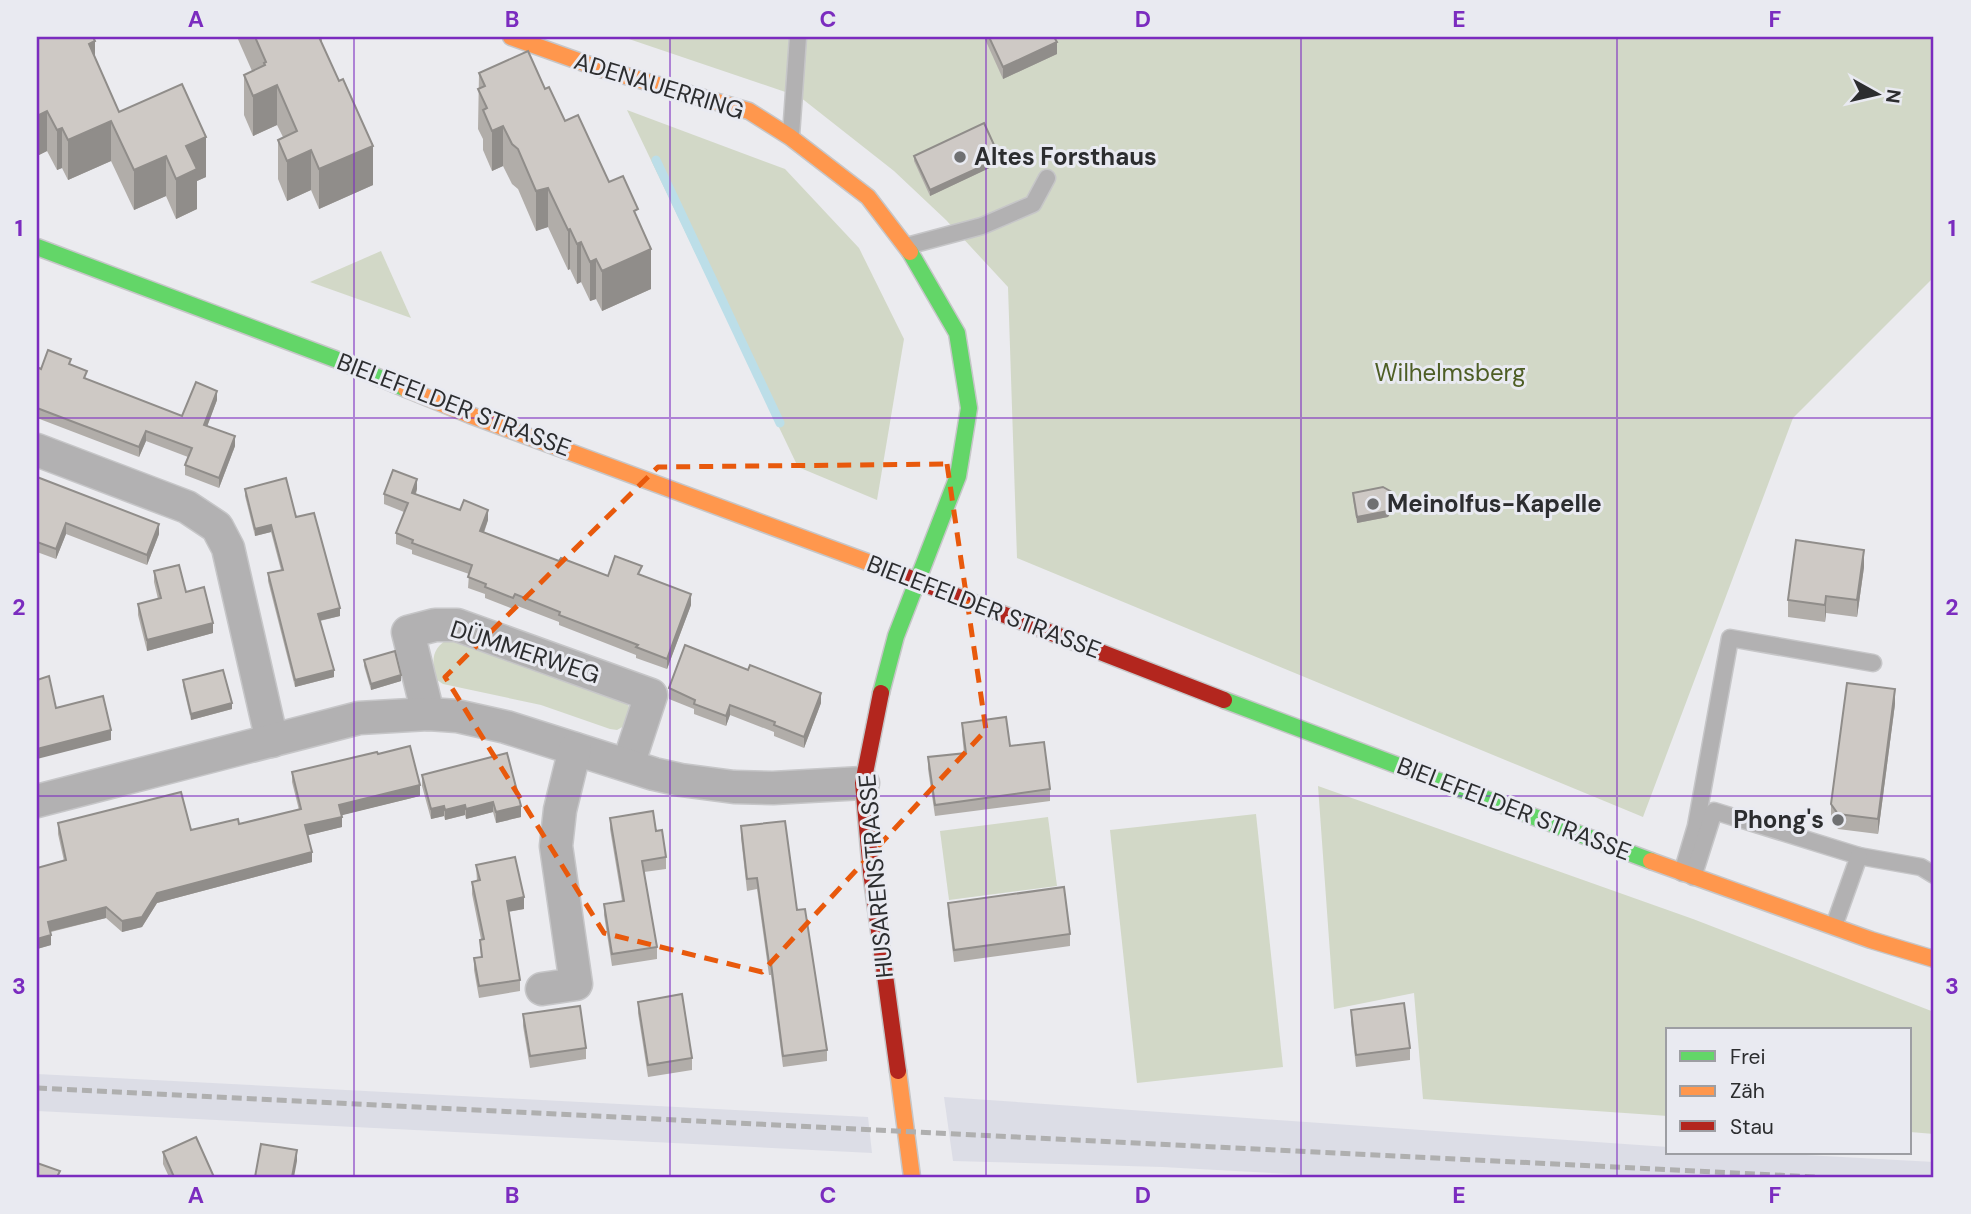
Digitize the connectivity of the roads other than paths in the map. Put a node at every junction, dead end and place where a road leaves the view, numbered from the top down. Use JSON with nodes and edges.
{"nodes":[{"id":1,"x":511,"y":37,"type":"edge"},
{"id":2,"x":798,"y":37,"type":"edge"},
{"id":3,"x":790,"y":137,"type":"junction"},
{"id":4,"x":1047,"y":178,"type":"dead end"},
{"id":5,"x":907,"y":246,"type":"junction"},
{"id":6,"x":37,"y":247,"type":"edge"},
{"id":7,"x":37,"y":450,"type":"edge"},
{"id":8,"x":919,"y":581,"type":"junction"},
{"id":9,"x":1874,"y":663,"type":"dead end"},
{"id":10,"x":428,"y":714,"type":"junction"},
{"id":11,"x":272,"y":741,"type":"junction"},
{"id":12,"x":575,"y":748,"type":"junction"},
{"id":13,"x":628,"y":765,"type":"junction"},
{"id":14,"x":863,"y":783,"type":"junction"},
{"id":15,"x":37,"y":801,"type":"edge"},
{"id":16,"x":1859,"y":856,"type":"junction"},
{"id":17,"x":1688,"y":875,"type":"junction"},
{"id":18,"x":1934,"y":875,"type":"edge"},
{"id":19,"x":1834,"y":927,"type":"junction"},
{"id":20,"x":1934,"y":959,"type":"edge"},
{"id":21,"x":542,"y":989,"type":"dead end"},
{"id":22,"x":912,"y":1177,"type":"edge"}],
"edges":[{"from":1,"to":3,"type":"main road","name":"ADENAUERRING"},
{"from":2,"to":3,"type":"lane"},
{"from":3,"to":5,"type":"main road","name":"ADENAUERRING"},
{"from":4,"to":5,"type":"lane"},
{"from":5,"to":8,"type":"main road","name":"ADENAUERRING"},
{"from":6,"to":8,"type":"main road","name":"BIELEFELDER STRASSE"},
{"from":7,"to":11,"type":"street"},
{"from":8,"to":14,"type":"main road","name":"HUSARENSTRASSE"},
{"from":8,"to":17,"type":"main road","name":"BIELEFELDER STRASSE"},
{"from":9,"to":17,"type":"lane"},
{"from":10,"to":11,"type":"street"},
{"from":10,"to":12,"type":"street"},
{"from":10,"to":13,"type":"street","name":"DÜMMERWEG"},
{"from":11,"to":15,"type":"street"},
{"from":12,"to":13,"type":"street"},
{"from":12,"to":21,"type":"street"},
{"from":13,"to":14,"type":"street"},
{"from":14,"to":22,"type":"main road","name":"HUSARENSTRASSE"},
{"from":16,"to":17,"type":"lane"},
{"from":16,"to":18,"type":"lane"},
{"from":16,"to":19,"type":"lane"},
{"from":17,"to":19,"type":"main road","name":"BIELEFELDER STRASSE"},
{"from":19,"to":20,"type":"main road","name":"BIELEFELDER STRASSE"}]}
